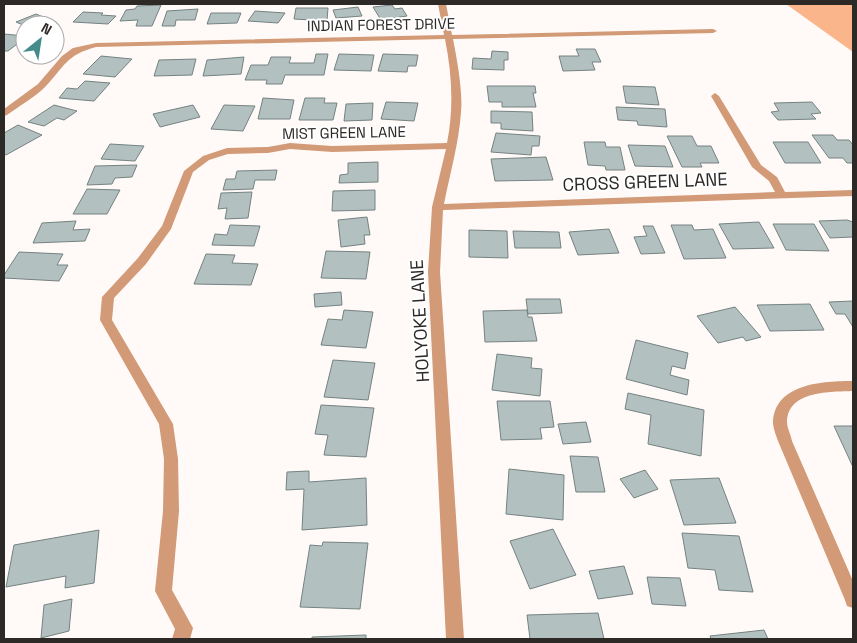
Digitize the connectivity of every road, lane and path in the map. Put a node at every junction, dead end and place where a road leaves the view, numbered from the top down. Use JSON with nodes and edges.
{"nodes":[{"id":1,"x":442,"y":4,"type":"edge"},
{"id":2,"x":713,"y":32,"type":"dead end"},
{"id":3,"x":448,"y":38,"type":"junction"},
{"id":4,"x":714,"y":96,"type":"dead end"},
{"id":5,"x":4,"y":113,"type":"edge"},
{"id":6,"x":452,"y":146,"type":"junction"},
{"id":7,"x":853,"y":193,"type":"edge"},
{"id":8,"x":782,"y":196,"type":"junction"},
{"id":9,"x":438,"y":207,"type":"junction"},
{"id":10,"x":853,"y":386,"type":"edge"},
{"id":11,"x":853,"y":600,"type":"edge"},
{"id":12,"x":181,"y":639,"type":"edge"},
{"id":13,"x":455,"y":639,"type":"edge"}],
"edges":[{"from":1,"to":3,"type":"street","name":"HOLYOKE LANE"},
{"from":2,"to":3,"type":"street","name":"INDIAN FOREST DRIVE"},
{"from":3,"to":5,"type":"street","name":"INDIAN FOREST DRIVE"},
{"from":3,"to":6,"type":"street","name":"HOLYOKE LANE"},
{"from":4,"to":8,"type":"street"},
{"from":6,"to":9,"type":"street","name":"HOLYOKE LANE"},
{"from":6,"to":12,"type":"street","name":"MIST GREEN LANE"},
{"from":7,"to":8,"type":"street","name":"CROSS GREEN LANE"},
{"from":8,"to":9,"type":"street","name":"CROSS GREEN LANE"},
{"from":9,"to":13,"type":"street","name":"HOLYOKE LANE"},
{"from":10,"to":11,"type":"street"}]}
